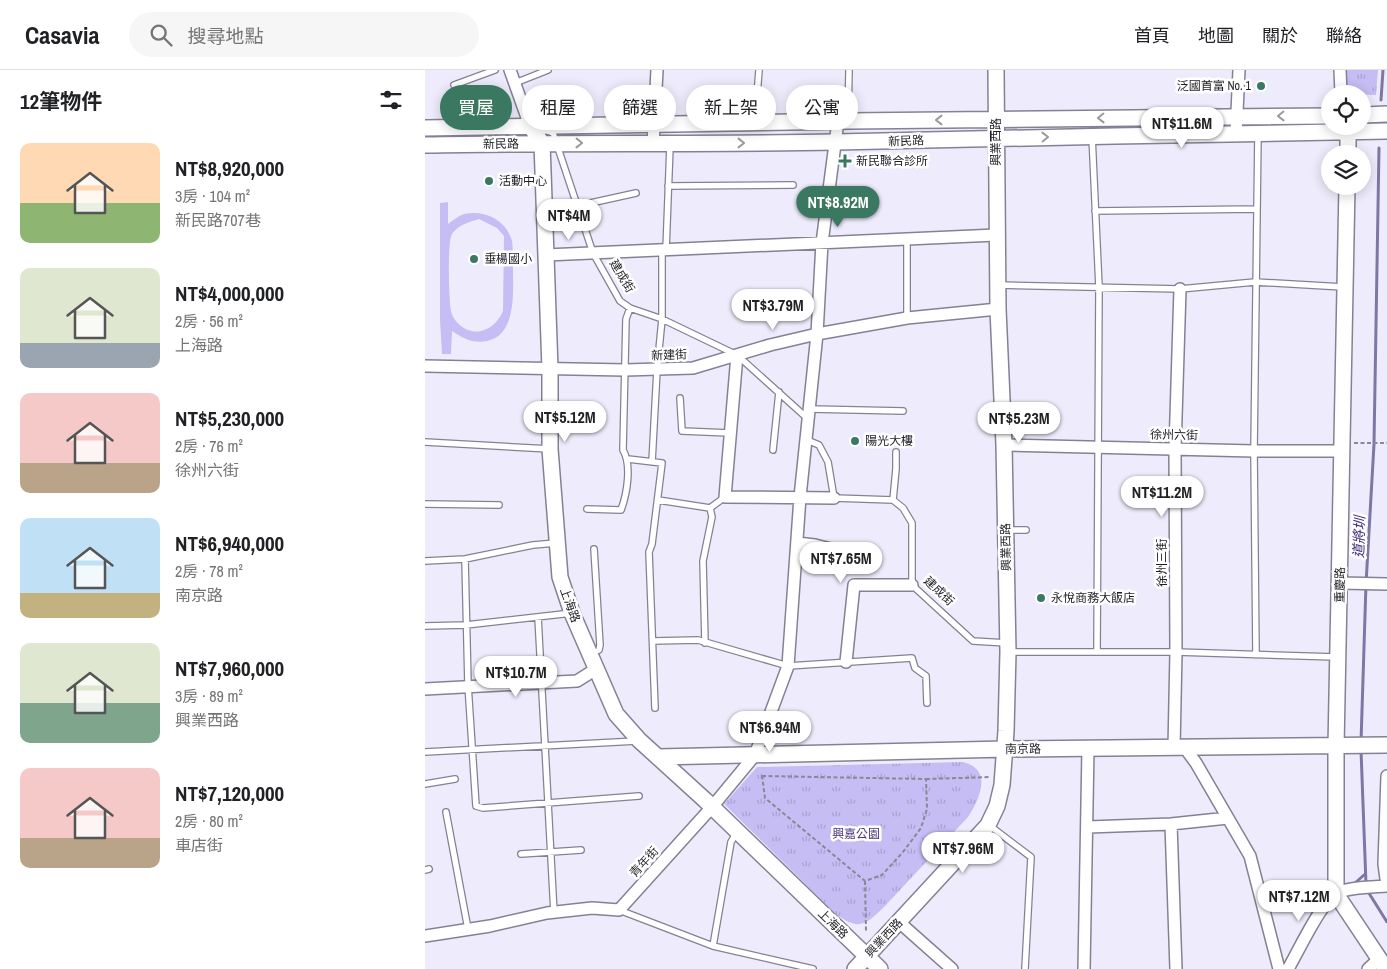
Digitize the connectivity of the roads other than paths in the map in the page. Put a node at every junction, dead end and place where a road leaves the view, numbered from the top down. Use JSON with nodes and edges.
{"nodes":[{"id":1,"x":495,"y":70,"type":"edge"},
{"id":2,"x":510,"y":70,"type":"edge"},
{"id":3,"x":548,"y":70,"type":"edge"},
{"id":4,"x":657,"y":70,"type":"edge"},
{"id":5,"x":759,"y":70,"type":"edge"},
{"id":6,"x":849,"y":70,"type":"edge"},
{"id":7,"x":996,"y":70,"type":"edge"},
{"id":8,"x":1239,"y":70,"type":"edge"},
{"id":9,"x":1340,"y":70,"type":"edge"},
{"id":10,"x":515,"y":83,"type":"junction"},
{"id":11,"x":454,"y":85,"type":"dead end"},
{"id":12,"x":656,"y":85,"type":"edge"},
{"id":13,"x":758,"y":85,"type":"edge"},
{"id":14,"x":847,"y":85,"type":"edge"},
{"id":15,"x":1341,"y":85,"type":"edge"},
{"id":16,"x":522,"y":103,"type":"edge"},
{"id":17,"x":1371,"y":114,"type":"edge"},
{"id":18,"x":1387,"y":114,"type":"edge"},
{"id":19,"x":1321,"y":116,"type":"edge"},
{"id":20,"x":1236,"y":117,"type":"junction"},
{"id":21,"x":996,"y":120,"type":"junction"},
{"id":22,"x":858,"y":121,"type":"edge"},
{"id":23,"x":522,"y":126,"type":"edge"},
{"id":24,"x":425,"y":128,"type":"edge"},
{"id":25,"x":534,"y":130,"type":"edge"},
{"id":26,"x":654,"y":130,"type":"edge"},
{"id":27,"x":840,"y":130,"type":"edge"},
{"id":28,"x":1321,"y":130,"type":"edge"},
{"id":29,"x":1371,"y":131,"type":"edge"},
{"id":30,"x":1387,"y":131,"type":"edge"},
{"id":31,"x":1236,"y":133,"type":"junction"},
{"id":32,"x":1258,"y":133,"type":"junction"},
{"id":33,"x":1092,"y":136,"type":"junction"},
{"id":34,"x":996,"y":138,"type":"junction"},
{"id":35,"x":836,"y":142,"type":"junction"},
{"id":36,"x":549,"y":143,"type":"junction"},
{"id":37,"x":653,"y":144,"type":"junction"},
{"id":38,"x":670,"y":144,"type":"junction"},
{"id":39,"x":425,"y":145,"type":"edge"},
{"id":40,"x":793,"y":185,"type":"dead end"},
{"id":41,"x":668,"y":186,"type":"junction"},
{"id":42,"x":636,"y":194,"type":"dead end"},
{"id":43,"x":1347,"y":195,"type":"edge"},
{"id":44,"x":577,"y":206,"type":"junction"},
{"id":45,"x":1257,"y":209,"type":"junction"},
{"id":46,"x":1095,"y":210,"type":"junction"},
{"id":47,"x":996,"y":235,"type":"junction"},
{"id":48,"x":907,"y":240,"type":"junction"},
{"id":49,"x":822,"y":243,"type":"junction"},
{"id":50,"x":664,"y":250,"type":"junction"},
{"id":51,"x":593,"y":253,"type":"junction"},
{"id":52,"x":546,"y":255,"type":"junction"},
{"id":53,"x":1255,"y":282,"type":"junction"},
{"id":54,"x":998,"y":285,"type":"junction"},
{"id":55,"x":1099,"y":287,"type":"junction"},
{"id":56,"x":1345,"y":287,"type":"junction"},
{"id":57,"x":1180,"y":288,"type":"junction"},
{"id":58,"x":630,"y":308,"type":"junction"},
{"id":59,"x":998,"y":309,"type":"junction"},
{"id":60,"x":907,"y":318,"type":"junction"},
{"id":61,"x":662,"y":319,"type":"junction"},
{"id":62,"x":817,"y":334,"type":"junction"},
{"id":63,"x":737,"y":355,"type":"junction"},
{"id":64,"x":425,"y":366,"type":"edge"},
{"id":65,"x":551,"y":369,"type":"junction"},
{"id":66,"x":625,"y":370,"type":"junction"},
{"id":67,"x":657,"y":370,"type":"junction"},
{"id":68,"x":779,"y":392,"type":"junction"},
{"id":69,"x":680,"y":398,"type":"dead end"},
{"id":70,"x":903,"y":411,"type":"dead end"},
{"id":71,"x":809,"y":414,"type":"junction"},
{"id":72,"x":730,"y":433,"type":"junction"},
{"id":73,"x":807,"y":440,"type":"junction"},
{"id":74,"x":425,"y":442,"type":"edge"},
{"id":75,"x":1004,"y":445,"type":"junction"},
{"id":76,"x":1097,"y":448,"type":"junction"},
{"id":77,"x":550,"y":449,"type":"junction"},
{"id":78,"x":1175,"y":449,"type":"junction"},
{"id":79,"x":773,"y":450,"type":"dead end"},
{"id":80,"x":1254,"y":451,"type":"junction"},
{"id":81,"x":1342,"y":451,"type":"junction"},
{"id":82,"x":896,"y":452,"type":"dead end"},
{"id":83,"x":628,"y":459,"type":"junction"},
{"id":84,"x":652,"y":462,"type":"junction"},
{"id":85,"x":725,"y":497,"type":"junction"},
{"id":86,"x":800,"y":497,"type":"junction"},
{"id":87,"x":834,"y":498,"type":"junction"},
{"id":88,"x":657,"y":500,"type":"junction"},
{"id":89,"x":893,"y":500,"type":"junction"},
{"id":90,"x":425,"y":504,"type":"edge"},
{"id":91,"x":499,"y":505,"type":"dead end"},
{"id":92,"x":711,"y":508,"type":"junction"},
{"id":93,"x":587,"y":509,"type":"dead end"},
{"id":94,"x":1006,"y":530,"type":"junction"},
{"id":95,"x":1026,"y":530,"type":"dead end"},
{"id":96,"x":557,"y":543,"type":"junction"},
{"id":97,"x":797,"y":543,"type":"junction"},
{"id":98,"x":594,"y":548,"type":"dead end"},
{"id":99,"x":851,"y":554,"type":"dead end"},
{"id":100,"x":465,"y":559,"type":"junction"},
{"id":101,"x":425,"y":561,"type":"edge"},
{"id":102,"x":1347,"y":583,"type":"junction"},
{"id":103,"x":1383,"y":584,"type":"edge"},
{"id":104,"x":912,"y":585,"type":"junction"},
{"id":105,"x":572,"y":613,"type":"junction"},
{"id":106,"x":538,"y":617,"type":"junction"},
{"id":107,"x":466,"y":625,"type":"junction"},
{"id":108,"x":425,"y":626,"type":"edge"},
{"id":109,"x":653,"y":641,"type":"junction"},
{"id":110,"x":705,"y":643,"type":"junction"},
{"id":111,"x":1007,"y":647,"type":"junction"},
{"id":112,"x":1097,"y":652,"type":"junction"},
{"id":113,"x":1176,"y":652,"type":"junction"},
{"id":114,"x":589,"y":654,"type":"junction"},
{"id":115,"x":1256,"y":655,"type":"junction"},
{"id":116,"x":1338,"y":657,"type":"junction"},
{"id":117,"x":847,"y":662,"type":"junction"},
{"id":118,"x":788,"y":666,"type":"junction"},
{"id":119,"x":596,"y":669,"type":"junction"},
{"id":120,"x":542,"y":684,"type":"junction"},
{"id":121,"x":468,"y":685,"type":"junction"},
{"id":122,"x":425,"y":689,"type":"edge"},
{"id":123,"x":927,"y":703,"type":"dead end"},
{"id":124,"x":655,"y":708,"type":"dead end"},
{"id":125,"x":639,"y":740,"type":"junction"},
{"id":126,"x":1383,"y":745,"type":"edge"},
{"id":127,"x":545,"y":746,"type":"junction"},
{"id":128,"x":1343,"y":747,"type":"junction"},
{"id":129,"x":1180,"y":748,"type":"junction"},
{"id":130,"x":1088,"y":749,"type":"junction"},
{"id":131,"x":472,"y":750,"type":"junction"},
{"id":132,"x":1006,"y":750,"type":"junction"},
{"id":133,"x":425,"y":752,"type":"edge"},
{"id":134,"x":755,"y":755,"type":"junction"},
{"id":135,"x":659,"y":757,"type":"junction"},
{"id":136,"x":1387,"y":776,"type":"edge"},
{"id":137,"x":455,"y":779,"type":"dead end"},
{"id":138,"x":425,"y":784,"type":"edge"},
{"id":139,"x":639,"y":796,"type":"dead end"},
{"id":140,"x":548,"y":803,"type":"junction"},
{"id":141,"x":712,"y":807,"type":"junction"},
{"id":142,"x":446,"y":812,"type":"dead end"},
{"id":143,"x":1228,"y":818,"type":"junction"},
{"id":144,"x":1171,"y":824,"type":"junction"},
{"id":145,"x":988,"y":825,"type":"junction"},
{"id":146,"x":1088,"y":827,"type":"junction"},
{"id":147,"x":737,"y":831,"type":"junction"},
{"id":148,"x":581,"y":850,"type":"dead end"},
{"id":149,"x":551,"y":853,"type":"junction"},
{"id":150,"x":521,"y":854,"type":"dead end"},
{"id":151,"x":1385,"y":886,"type":"edge"},
{"id":152,"x":1336,"y":894,"type":"junction"},
{"id":153,"x":619,"y":910,"type":"junction"},
{"id":154,"x":554,"y":912,"type":"junction"},
{"id":155,"x":899,"y":922,"type":"junction"},
{"id":156,"x":468,"y":930,"type":"junction"},
{"id":157,"x":425,"y":936,"type":"edge"},
{"id":158,"x":713,"y":946,"type":"junction"},
{"id":159,"x":867,"y":956,"type":"junction"},
{"id":160,"x":1383,"y":964,"type":"edge"},
{"id":161,"x":813,"y":969,"type":"edge"},
{"id":162,"x":855,"y":969,"type":"edge"},
{"id":163,"x":880,"y":969,"type":"edge"},
{"id":164,"x":952,"y":969,"type":"edge"},
{"id":165,"x":1025,"y":969,"type":"edge"},
{"id":166,"x":1084,"y":969,"type":"edge"},
{"id":167,"x":1176,"y":969,"type":"edge"},
{"id":168,"x":1279,"y":969,"type":"edge"},
{"id":169,"x":1288,"y":969,"type":"edge"},
{"id":170,"x":1368,"y":969,"type":"edge"}],
"edges":[{"from":1,"to":11,"type":"lane"},
{"from":2,"to":10,"type":"street"},
{"from":3,"to":10,"type":"lane"},
{"from":4,"to":12,"type":"street"},
{"from":5,"to":13,"type":"lane"},
{"from":6,"to":14,"type":"lane"},
{"from":7,"to":21,"type":"street","name":"興業西路"},
{"from":8,"to":20,"type":"street"},
{"from":9,"to":15,"type":"street"},
{"from":10,"to":16,"type":"street"},
{"from":17,"to":18,"type":"street"},
{"from":19,"to":20,"type":"street","name":"新民路","one_way":true},
{"from":20,"to":21,"type":"street","name":"新民路","one_way":true},
{"from":20,"to":31,"type":"street"},
{"from":21,"to":22,"type":"street","name":"新民路","one_way":true},
{"from":21,"to":34,"type":"street","name":"興業西路"},
{"from":23,"to":24,"type":"street","name":"新民路"},
{"from":25,"to":36,"type":"street"},
{"from":26,"to":37,"type":"street"},
{"from":27,"to":35,"type":"street","name":"青年街"},
{"from":28,"to":32,"type":"street","name":"新民路"},
{"from":29,"to":30,"type":"street","name":"新民路"},
{"from":31,"to":32,"type":"street","name":"新民路"},
{"from":31,"to":33,"type":"street","name":"新民路"},
{"from":32,"to":45,"type":"lane"},
{"from":34,"to":33,"type":"street","name":"新民路","one_way":true},
{"from":33,"to":46,"type":"lane"},
{"from":34,"to":35,"type":"street","name":"新民路"},
{"from":34,"to":47,"type":"street","name":"興業西路"},
{"from":38,"to":35,"type":"street","name":"新民路","one_way":true},
{"from":35,"to":49,"type":"street","name":"青年街"},
{"from":36,"to":37,"type":"street","name":"新民路","one_way":true},
{"from":36,"to":39,"type":"street","name":"新民路"},
{"from":36,"to":44,"type":"lane","name":"建成街"},
{"from":36,"to":52,"type":"street","name":"上海路"},
{"from":37,"to":38,"type":"street","name":"新民路"},
{"from":38,"to":41,"type":"lane"},
{"from":40,"to":41,"type":"lane"},
{"from":41,"to":50,"type":"lane"},
{"from":42,"to":44,"type":"lane"},
{"from":43,"to":56,"type":"street","name":"重慶路"},
{"from":44,"to":51,"type":"lane","name":"建成街"},
{"from":45,"to":46,"type":"lane"},
{"from":45,"to":53,"type":"lane"},
{"from":46,"to":55,"type":"lane"},
{"from":47,"to":48,"type":"street"},
{"from":47,"to":54,"type":"street","name":"興業西路"},
{"from":48,"to":49,"type":"street"},
{"from":48,"to":60,"type":"lane"},
{"from":49,"to":50,"type":"street"},
{"from":49,"to":62,"type":"street","name":"青年街"},
{"from":50,"to":51,"type":"street"},
{"from":50,"to":61,"type":"lane"},
{"from":51,"to":52,"type":"street"},
{"from":51,"to":58,"type":"lane","name":"建成街"},
{"from":52,"to":65,"type":"street","name":"上海路"},
{"from":53,"to":56,"type":"lane"},
{"from":53,"to":57,"type":"lane"},
{"from":53,"to":80,"type":"lane"},
{"from":54,"to":55,"type":"lane"},
{"from":54,"to":59,"type":"street","name":"興業西路"},
{"from":55,"to":57,"type":"lane"},
{"from":55,"to":76,"type":"lane"},
{"from":56,"to":81,"type":"street","name":"重慶路"},
{"from":57,"to":78,"type":"street","name":"徐州三街"},
{"from":58,"to":61,"type":"lane","name":"建成街"},
{"from":58,"to":66,"type":"lane"},
{"from":59,"to":60,"type":"street","name":"新建街"},
{"from":59,"to":75,"type":"street","name":"興業西路"},
{"from":60,"to":62,"type":"street","name":"新建街"},
{"from":61,"to":63,"type":"lane","name":"建成街"},
{"from":61,"to":67,"type":"lane"},
{"from":62,"to":63,"type":"street","name":"新建街"},
{"from":62,"to":71,"type":"street","name":"青年街"},
{"from":63,"to":67,"type":"street","name":"新建街"},
{"from":63,"to":68,"type":"lane","name":"建成街"},
{"from":63,"to":72,"type":"street"},
{"from":64,"to":65,"type":"street","name":"新建街"},
{"from":65,"to":66,"type":"street","name":"新建街"},
{"from":65,"to":77,"type":"street","name":"上海路"},
{"from":66,"to":67,"type":"street","name":"新建街"},
{"from":66,"to":83,"type":"lane"},
{"from":67,"to":84,"type":"lane"},
{"from":68,"to":71,"type":"lane","name":"建成街"},
{"from":68,"to":79,"type":"lane"},
{"from":69,"to":72,"type":"lane"},
{"from":70,"to":71,"type":"lane"},
{"from":71,"to":73,"type":"street","name":"青年街"},
{"from":72,"to":85,"type":"street"},
{"from":73,"to":86,"type":"street","name":"青年街"},
{"from":73,"to":87,"type":"lane"},
{"from":74,"to":77,"type":"lane"},
{"from":75,"to":76,"type":"street","name":"徐州六街"},
{"from":75,"to":94,"type":"street","name":"興業西路"},
{"from":76,"to":78,"type":"street","name":"徐州六街"},
{"from":76,"to":112,"type":"lane"},
{"from":77,"to":96,"type":"street","name":"上海路"},
{"from":78,"to":80,"type":"street","name":"徐州六街"},
{"from":78,"to":113,"type":"street","name":"徐州三街"},
{"from":80,"to":81,"type":"street","name":"徐州六街"},
{"from":80,"to":115,"type":"lane"},
{"from":81,"to":102,"type":"street","name":"重慶路"},
{"from":82,"to":89,"type":"lane"},
{"from":83,"to":84,"type":"lane"},
{"from":83,"to":93,"type":"lane"},
{"from":84,"to":88,"type":"lane"},
{"from":85,"to":86,"type":"street"},
{"from":85,"to":92,"type":"lane"},
{"from":86,"to":87,"type":"street"},
{"from":86,"to":97,"type":"street","name":"青年街"},
{"from":87,"to":89,"type":"lane"},
{"from":88,"to":92,"type":"lane"},
{"from":88,"to":109,"type":"lane"},
{"from":89,"to":104,"type":"lane","name":"建成街"},
{"from":90,"to":91,"type":"lane"},
{"from":92,"to":110,"type":"lane"},
{"from":94,"to":95,"type":"lane"},
{"from":94,"to":111,"type":"street","name":"興業西路"},
{"from":96,"to":100,"type":"lane"},
{"from":96,"to":105,"type":"street","name":"上海路"},
{"from":97,"to":99,"type":"street"},
{"from":97,"to":118,"type":"street","name":"青年街"},
{"from":98,"to":114,"type":"lane"},
{"from":100,"to":101,"type":"lane"},
{"from":100,"to":107,"type":"lane"},
{"from":102,"to":103,"type":"street"},
{"from":102,"to":116,"type":"street","name":"重慶路"},
{"from":104,"to":111,"type":"lane","name":"建成街"},
{"from":104,"to":117,"type":"street"},
{"from":105,"to":106,"type":"lane"},
{"from":105,"to":114,"type":"street","name":"上海路"},
{"from":106,"to":107,"type":"lane"},
{"from":106,"to":120,"type":"lane"},
{"from":107,"to":108,"type":"lane"},
{"from":107,"to":121,"type":"lane"},
{"from":109,"to":110,"type":"lane"},
{"from":109,"to":124,"type":"lane"},
{"from":110,"to":118,"type":"lane"},
{"from":111,"to":112,"type":"lane","name":"建成街"},
{"from":111,"to":132,"type":"street","name":"興業西路"},
{"from":112,"to":113,"type":"lane","name":"建成街"},
{"from":113,"to":115,"type":"lane","name":"建成街"},
{"from":113,"to":129,"type":"street","name":"徐州三街"},
{"from":114,"to":119,"type":"street","name":"上海路"},
{"from":115,"to":116,"type":"lane","name":"建成街"},
{"from":116,"to":128,"type":"street","name":"重慶路"},
{"from":117,"to":118,"type":"lane"},
{"from":117,"to":123,"type":"lane"},
{"from":118,"to":134,"type":"street","name":"青年街"},
{"from":119,"to":120,"type":"street"},
{"from":119,"to":125,"type":"street","name":"上海路"},
{"from":120,"to":121,"type":"street"},
{"from":120,"to":127,"type":"lane"},
{"from":121,"to":122,"type":"street"},
{"from":121,"to":131,"type":"lane"},
{"from":125,"to":127,"type":"lane"},
{"from":125,"to":135,"type":"street","name":"上海路"},
{"from":126,"to":128,"type":"street","name":"南京路"},
{"from":127,"to":131,"type":"lane"},
{"from":127,"to":140,"type":"lane"},
{"from":128,"to":129,"type":"street","name":"南京路"},
{"from":128,"to":152,"type":"street","name":"重慶路"},
{"from":129,"to":130,"type":"street","name":"南京路"},
{"from":129,"to":143,"type":"street"},
{"from":130,"to":132,"type":"street","name":"南京路"},
{"from":130,"to":146,"type":"street"},
{"from":131,"to":133,"type":"lane"},
{"from":131,"to":140,"type":"lane"},
{"from":132,"to":134,"type":"street","name":"南京路"},
{"from":132,"to":145,"type":"street","name":"興業西路"},
{"from":134,"to":135,"type":"street","name":"南京路"},
{"from":134,"to":141,"type":"street","name":"青年街"},
{"from":135,"to":141,"type":"street","name":"上海路"},
{"from":136,"to":151,"type":"street"},
{"from":137,"to":138,"type":"lane"},
{"from":139,"to":140,"type":"lane"},
{"from":140,"to":149,"type":"lane"},
{"from":141,"to":147,"type":"street","name":"上海路"},
{"from":141,"to":153,"type":"street","name":"青年街"},
{"from":142,"to":156,"type":"lane"},
{"from":143,"to":144,"type":"street"},
{"from":143,"to":168,"type":"street"},
{"from":144,"to":146,"type":"street"},
{"from":144,"to":167,"type":"street"},
{"from":145,"to":155,"type":"street","name":"興業西路"},
{"from":145,"to":165,"type":"lane"},
{"from":146,"to":166,"type":"street"},
{"from":147,"to":158,"type":"lane"},
{"from":147,"to":159,"type":"street","name":"上海路"},
{"from":148,"to":149,"type":"lane"},
{"from":149,"to":150,"type":"lane"},
{"from":149,"to":154,"type":"lane"},
{"from":151,"to":152,"type":"street"},
{"from":152,"to":160,"type":"street"},
{"from":152,"to":169,"type":"street"},
{"from":153,"to":154,"type":"street"},
{"from":153,"to":158,"type":"lane"},
{"from":154,"to":156,"type":"street"},
{"from":155,"to":159,"type":"street","name":"興業西路"},
{"from":155,"to":164,"type":"street"},
{"from":156,"to":157,"type":"street"},
{"from":158,"to":161,"type":"lane"},
{"from":159,"to":162,"type":"street","name":"興業西路"},
{"from":159,"to":163,"type":"street","name":"上海路"},
{"from":160,"to":170,"type":"street"}]}
